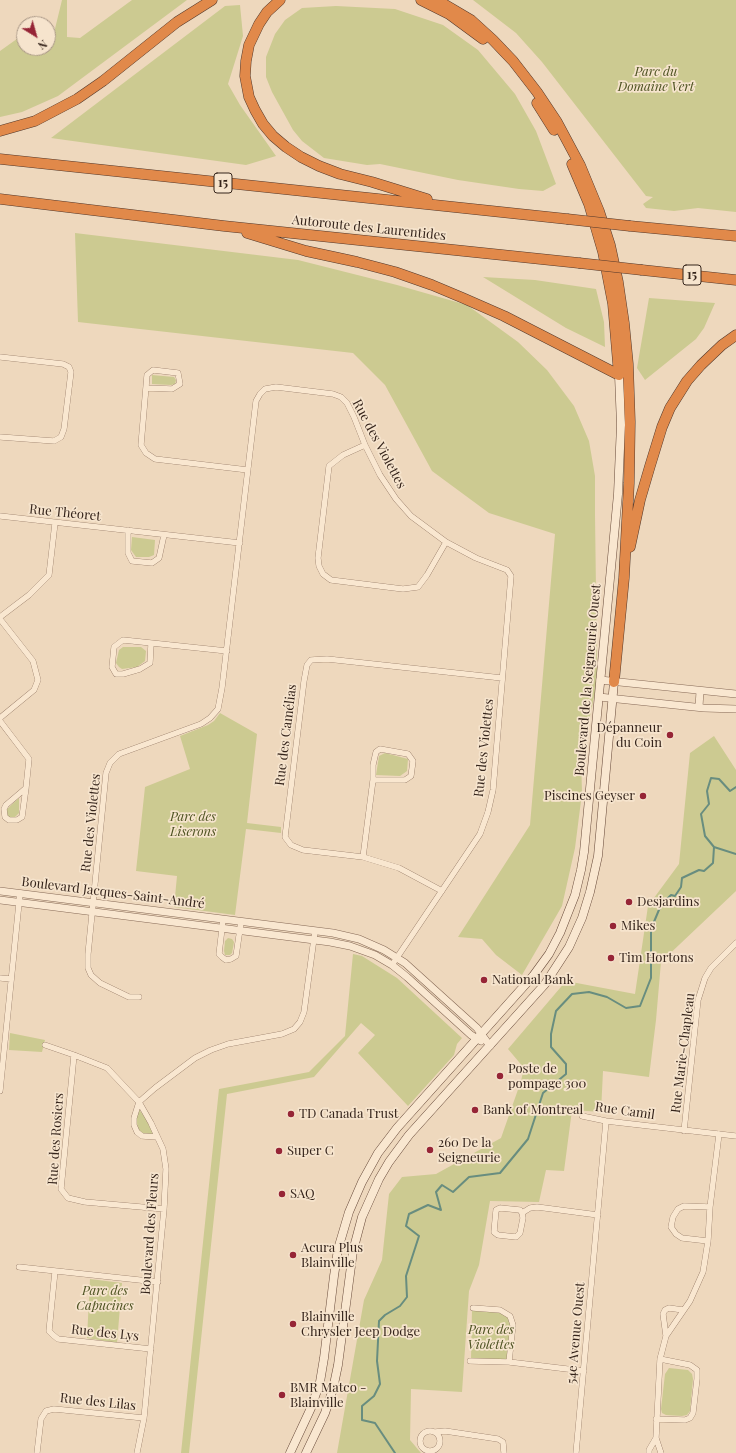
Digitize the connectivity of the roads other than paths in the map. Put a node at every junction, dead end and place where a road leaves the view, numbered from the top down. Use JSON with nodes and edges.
{"nodes":[{"id":1,"x":212,"y":0,"type":"edge"},
{"id":2,"x":280,"y":0,"type":"edge"},
{"id":3,"x":421,"y":0,"type":"edge"},
{"id":4,"x":437,"y":0,"type":"edge"},
{"id":5,"x":0,"y":131,"type":"edge"},
{"id":6,"x":0,"y":159,"type":"edge"},
{"id":7,"x":0,"y":199,"type":"edge"},
{"id":8,"x":447,"y":206,"type":"junction"},
{"id":9,"x":224,"y":226,"type":"junction"},
{"id":10,"x":736,"y":236,"type":"edge"},
{"id":11,"x":736,"y":280,"type":"edge"},
{"id":12,"x":736,"y":335,"type":"edge"},
{"id":13,"x":0,"y":358,"type":"edge"},
{"id":14,"x":619,"y":375,"type":"junction"},
{"id":15,"x":147,"y":388,"type":"junction"},
{"id":16,"x":0,"y":437,"type":"edge"},
{"id":17,"x":364,"y":445,"type":"junction"},
{"id":18,"x":248,"y":470,"type":"junction"},
{"id":19,"x":0,"y":516,"type":"edge"},
{"id":20,"x":55,"y":523,"type":"junction"},
{"id":21,"x":128,"y":530,"type":"junction"},
{"id":22,"x":164,"y":535,"type":"junction"},
{"id":23,"x":446,"y":542,"type":"junction"},
{"id":24,"x":240,"y":543,"type":"junction"},
{"id":25,"x":624,"y":578,"type":"junction"},
{"id":26,"x":0,"y":618,"type":"edge"},
{"id":27,"x":151,"y":644,"type":"junction"},
{"id":28,"x":226,"y":650,"type":"junction"},
{"id":29,"x":502,"y":678,"type":"junction"},
{"id":30,"x":600,"y":680,"type":"junction"},
{"id":31,"x":614,"y":682,"type":"junction"},
{"id":32,"x":700,"y":691,"type":"junction"},
{"id":33,"x":736,"y":694,"type":"edge"},
{"id":34,"x":598,"y":697,"type":"junction"},
{"id":35,"x":612,"y":699,"type":"junction"},
{"id":36,"x":699,"y":707,"type":"junction"},
{"id":37,"x":736,"y":709,"type":"edge"},
{"id":38,"x":0,"y":720,"type":"edge"},
{"id":39,"x":374,"y":780,"type":"junction"},
{"id":40,"x":26,"y":788,"type":"junction"},
{"id":41,"x":363,"y":857,"type":"junction"},
{"id":42,"x":579,"y":878,"type":"junction"},
{"id":43,"x":593,"y":881,"type":"junction"},
{"id":44,"x":0,"y":891,"type":"edge"},
{"id":45,"x":442,"y":891,"type":"junction"},
{"id":46,"x":20,"y":893,"type":"junction"},
{"id":47,"x":0,"y":900,"type":"edge"},
{"id":48,"x":18,"y":902,"type":"junction"},
{"id":49,"x":93,"y":903,"type":"junction"},
{"id":50,"x":93,"y":912,"type":"junction"},
{"id":51,"x":223,"y":920,"type":"junction"},
{"id":52,"x":241,"y":922,"type":"junction"},
{"id":53,"x":222,"y":929,"type":"junction"},
{"id":54,"x":240,"y":931,"type":"junction"},
{"id":55,"x":315,"y":931,"type":"junction"},
{"id":56,"x":314,"y":940,"type":"junction"},
{"id":57,"x":736,"y":944,"type":"edge"},
{"id":58,"x":397,"y":958,"type":"junction"},
{"id":59,"x":392,"y":965,"type":"junction"},
{"id":60,"x":0,"y":978,"type":"edge"},
{"id":61,"x":11,"y":980,"type":"junction"},
{"id":62,"x":139,"y":997,"type":"dead end"},
{"id":63,"x":480,"y":1036,"type":"junction"},
{"id":64,"x":44,"y":1045,"type":"dead end"},
{"id":65,"x":490,"y":1046,"type":"junction"},
{"id":66,"x":74,"y":1055,"type":"junction"},
{"id":67,"x":0,"y":1090,"type":"edge"},
{"id":68,"x":139,"y":1102,"type":"junction"},
{"id":69,"x":582,"y":1116,"type":"dead end"},
{"id":70,"x":606,"y":1121,"type":"junction"},
{"id":71,"x":684,"y":1131,"type":"junction"},
{"id":72,"x":718,"y":1134,"type":"junction"},
{"id":73,"x":736,"y":1136,"type":"edge"},
{"id":74,"x":157,"y":1137,"type":"junction"},
{"id":75,"x":710,"y":1207,"type":"junction"},
{"id":76,"x":164,"y":1210,"type":"junction"},
{"id":77,"x":522,"y":1213,"type":"junction"},
{"id":78,"x":598,"y":1215,"type":"junction"},
{"id":79,"x":347,"y":1218,"type":"junction"},
{"id":80,"x":360,"y":1222,"type":"junction"},
{"id":81,"x":708,"y":1241,"type":"junction"},
{"id":82,"x":18,"y":1267,"type":"dead end"},
{"id":83,"x":54,"y":1271,"type":"junction"},
{"id":84,"x":158,"y":1282,"type":"junction"},
{"id":85,"x":473,"y":1308,"type":"dead end"},
{"id":86,"x":330,"y":1310,"type":"junction"},
{"id":87,"x":683,"y":1310,"type":"junction"},
{"id":88,"x":344,"y":1312,"type":"junction"},
{"id":89,"x":666,"y":1336,"type":"junction"},
{"id":90,"x":150,"y":1349,"type":"junction"},
{"id":91,"x":660,"y":1359,"type":"junction"},
{"id":92,"x":470,"y":1360,"type":"dead end"},
{"id":93,"x":509,"y":1362,"type":"junction"},
{"id":94,"x":584,"y":1371,"type":"junction"},
{"id":95,"x":144,"y":1418,"type":"junction"},
{"id":96,"x":656,"y":1419,"type":"junction"},
{"id":97,"x":435,"y":1432,"type":"dead end"},
{"id":98,"x":656,"y":1438,"type":"junction"},
{"id":99,"x":37,"y":1453,"type":"edge"},
{"id":100,"x":137,"y":1453,"type":"edge"},
{"id":101,"x":290,"y":1453,"type":"edge"},
{"id":102,"x":306,"y":1453,"type":"edge"},
{"id":103,"x":504,"y":1453,"type":"edge"},
{"id":104,"x":576,"y":1453,"type":"edge"},
{"id":105,"x":649,"y":1453,"type":"edge"},
{"id":106,"x":662,"y":1453,"type":"edge"}],
"edges":[{"from":1,"to":5,"type":"highway"},
{"from":2,"to":8,"type":"highway"},
{"from":3,"to":14,"type":"highway"},
{"from":4,"to":25,"type":"highway"},
{"from":6,"to":8,"type":"highway","number":"15"},
{"from":7,"to":9,"type":"highway","name":"Autoroute des Laurentides","number":"15"},
{"from":8,"to":10,"type":"highway","number":"15","bridge":true},
{"from":9,"to":11,"type":"highway","name":"Autoroute des Laurentides","number":"15","bridge":true},
{"from":9,"to":14,"type":"highway"},
{"from":12,"to":25,"type":"highway"},
{"from":13,"to":16,"type":"street"},
{"from":14,"to":30,"type":"main road","name":"Boulevard de la Seigneurie Ouest"},
{"from":15,"to":15,"type":"street"},
{"from":15,"to":18,"type":"street"},
{"from":17,"to":18,"type":"street","name":"Rue des Violettes"},
{"from":17,"to":23,"type":"street","name":"Rue des Violettes"},
{"from":17,"to":23,"type":"street"},
{"from":18,"to":24,"type":"street","name":"Rue des Violettes"},
{"from":19,"to":20,"type":"street","name":"Rue Théoret"},
{"from":20,"to":21,"type":"street","name":"Rue Théoret"},
{"from":20,"to":26,"type":"street"},
{"from":21,"to":22,"type":"street","name":"Rue Théoret"},
{"from":21,"to":22,"type":"street"},
{"from":22,"to":24,"type":"street","name":"Rue Théoret"},
{"from":23,"to":29,"type":"street","name":"Rue des Violettes"},
{"from":24,"to":28,"type":"street","name":"Rue des Violettes"},
{"from":25,"to":31,"type":"highway"},
{"from":26,"to":38,"type":"street"},
{"from":27,"to":27,"type":"street"},
{"from":27,"to":28,"type":"street"},
{"from":28,"to":49,"type":"street","name":"Rue des Violettes"},
{"from":29,"to":41,"type":"street","name":"Rue des Camélias"},
{"from":29,"to":45,"type":"street","name":"Rue des Violettes"},
{"from":30,"to":31,"type":"street"},
{"from":30,"to":34,"type":"main road","name":"Boulevard de la Seigneurie Ouest"},
{"from":31,"to":32,"type":"street"},
{"from":31,"to":35,"type":"main road","name":"Boulevard de la Seigneurie Ouest"},
{"from":32,"to":33,"type":"street"},
{"from":32,"to":36,"type":"street"},
{"from":34,"to":35,"type":"street"},
{"from":34,"to":42,"type":"main road","name":"Boulevard de la Seigneurie Ouest"},
{"from":35,"to":36,"type":"street"},
{"from":35,"to":43,"type":"main road","name":"Boulevard de la Seigneurie Ouest"},
{"from":36,"to":37,"type":"street"},
{"from":38,"to":40,"type":"street"},
{"from":39,"to":39,"type":"street"},
{"from":39,"to":41,"type":"street"},
{"from":40,"to":40,"type":"street"},
{"from":41,"to":45,"type":"street","name":"Rue des Camélias"},
{"from":42,"to":43,"type":"main road"},
{"from":42,"to":63,"type":"main road","name":"Boulevard de la Seigneurie Ouest"},
{"from":43,"to":65,"type":"main road","name":"Boulevard de la Seigneurie Ouest"},
{"from":44,"to":46,"type":"street","name":"Boulevard Jacques-Saint-André"},
{"from":45,"to":58,"type":"street","name":"Rue des Violettes"},
{"from":46,"to":48,"type":"street"},
{"from":46,"to":49,"type":"street","name":"Boulevard Jacques-Saint-André"},
{"from":47,"to":48,"type":"street","name":"Boulevard Jacques-Saint-André"},
{"from":48,"to":50,"type":"street","name":"Boulevard Jacques-Saint-André"},
{"from":48,"to":61,"type":"street"},
{"from":49,"to":50,"type":"street","name":"Rue des Violettes"},
{"from":49,"to":51,"type":"street","name":"Boulevard Jacques-Saint-André"},
{"from":50,"to":53,"type":"street","name":"Boulevard Jacques-Saint-André"},
{"from":50,"to":62,"type":"street","name":"Rue des Violettes"},
{"from":51,"to":52,"type":"street","name":"Boulevard Jacques-Saint-André"},
{"from":51,"to":53,"type":"street"},
{"from":52,"to":54,"type":"street"},
{"from":52,"to":55,"type":"street","name":"Boulevard Jacques-Saint-André"},
{"from":53,"to":54,"type":"street","name":"Boulevard Jacques-Saint-André"},
{"from":53,"to":54,"type":"street"},
{"from":54,"to":56,"type":"street","name":"Boulevard Jacques-Saint-André"},
{"from":55,"to":56,"type":"street"},
{"from":55,"to":58,"type":"street","name":"Boulevard Jacques-Saint-André"},
{"from":56,"to":59,"type":"street","name":"Boulevard Jacques-Saint-André"},
{"from":56,"to":68,"type":"street"},
{"from":57,"to":71,"type":"street","name":"Rue Marie-Chapleau"},
{"from":58,"to":59,"type":"street","name":"Rue des Violettes"},
{"from":58,"to":63,"type":"street","name":"Boulevard Jacques-Saint-André"},
{"from":59,"to":63,"type":"street","name":"Boulevard Jacques-Saint-André"},
{"from":60,"to":61,"type":"street"},
{"from":61,"to":67,"type":"street"},
{"from":63,"to":65,"type":"street"},
{"from":63,"to":79,"type":"main road","name":"Boulevard de la Seigneurie Ouest"},
{"from":64,"to":66,"type":"street","name":"Boulevard des Fleurs"},
{"from":65,"to":80,"type":"main road","name":"Boulevard de la Seigneurie Ouest"},
{"from":66,"to":68,"type":"street","name":"Boulevard des Fleurs"},
{"from":66,"to":76,"type":"street","name":"Rue des Rosiers"},
{"from":68,"to":74,"type":"street","name":"Boulevard des Fleurs"},
{"from":68,"to":74,"type":"street"},
{"from":69,"to":70,"type":"street","name":"Rue Camil"},
{"from":70,"to":71,"type":"street","name":"Rue Camil"},
{"from":70,"to":78,"type":"street","name":"54e Avenue Ouest"},
{"from":71,"to":72,"type":"street","name":"Rue Camil"},
{"from":72,"to":73,"type":"street","name":"Rue Camil"},
{"from":72,"to":75,"type":"street"},
{"from":74,"to":76,"type":"street","name":"Boulevard des Fleurs"},
{"from":75,"to":81,"type":"street"},
{"from":75,"to":81,"type":"street"},
{"from":76,"to":84,"type":"street","name":"Boulevard des Fleurs"},
{"from":77,"to":77,"type":"street"},
{"from":77,"to":78,"type":"street"},
{"from":78,"to":94,"type":"street","name":"54e Avenue Ouest"},
{"from":79,"to":80,"type":"main road"},
{"from":79,"to":86,"type":"main road","name":"Boulevard de la Seigneurie Ouest"},
{"from":80,"to":88,"type":"main road","name":"Boulevard de la Seigneurie Ouest"},
{"from":81,"to":87,"type":"street"},
{"from":82,"to":83,"type":"street"},
{"from":83,"to":84,"type":"street"},
{"from":83,"to":90,"type":"street","name":"Rue des Lys"},
{"from":84,"to":90,"type":"street","name":"Boulevard des Fleurs"},
{"from":85,"to":93,"type":"street"},
{"from":86,"to":88,"type":"main road"},
{"from":86,"to":101,"type":"main road","name":"Boulevard de la Seigneurie Ouest"},
{"from":87,"to":89,"type":"street"},
{"from":87,"to":89,"type":"street"},
{"from":88,"to":102,"type":"main road","name":"Boulevard de la Seigneurie Ouest"},
{"from":89,"to":91,"type":"street"},
{"from":90,"to":95,"type":"street","name":"Boulevard des Fleurs"},
{"from":91,"to":96,"type":"street"},
{"from":91,"to":96,"type":"street"},
{"from":92,"to":93,"type":"street"},
{"from":93,"to":94,"type":"street"},
{"from":94,"to":104,"type":"street","name":"54e Avenue Ouest"},
{"from":95,"to":99,"type":"street","name":"Rue des Lilas"},
{"from":95,"to":100,"type":"street","name":"Boulevard des Fleurs"},
{"from":96,"to":98,"type":"street"},
{"from":97,"to":103,"type":"street"},
{"from":98,"to":105,"type":"street"},
{"from":98,"to":106,"type":"street"}]}
